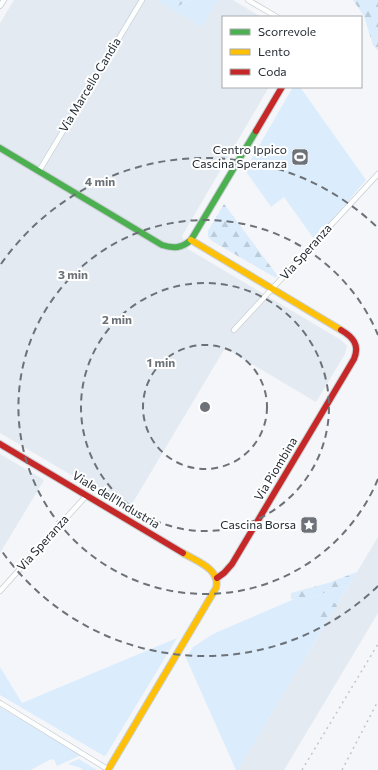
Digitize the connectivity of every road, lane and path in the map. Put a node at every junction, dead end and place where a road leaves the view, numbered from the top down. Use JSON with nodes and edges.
{"nodes":[{"id":1,"x":4,"y":0,"type":"edge"},
{"id":2,"x":142,"y":0,"type":"edge"},
{"id":3,"x":248,"y":0,"type":"edge"},
{"id":4,"x":0,"y":6,"type":"edge"},
{"id":5,"x":275,"y":16,"type":"edge"},
{"id":6,"x":281,"y":88,"type":"edge"},
{"id":7,"x":0,"y":148,"type":"edge"},
{"id":8,"x":39,"y":171,"type":"junction"},
{"id":9,"x":378,"y":174,"type":"edge"},
{"id":10,"x":191,"y":240,"type":"junction"},
{"id":11,"x":273,"y":289,"type":"junction"},
{"id":12,"x":234,"y":330,"type":"dead end"},
{"id":13,"x":0,"y":444,"type":"edge"},
{"id":14,"x":86,"y":495,"type":"junction"},
{"id":15,"x":217,"y":578,"type":"junction"},
{"id":16,"x":0,"y":591,"type":"edge"},
{"id":17,"x":0,"y":704,"type":"edge"},
{"id":18,"x":108,"y":770,"type":"edge"}],
"edges":[{"from":1,"to":4,"type":"street"},
{"from":2,"to":8,"type":"street","name":"Via Marcello Candia"},
{"from":3,"to":5,"type":"street"},
{"from":6,"to":10,"type":"street"},
{"from":7,"to":8,"type":"street"},
{"from":8,"to":10,"type":"street"},
{"from":9,"to":11,"type":"street","name":"Via Speranza"},
{"from":10,"to":11,"type":"street","name":"Via Piombina"},
{"from":11,"to":12,"type":"street","name":"Via Speranza"},
{"from":11,"to":15,"type":"street","name":"Via Piombina"},
{"from":13,"to":14,"type":"street","name":"Viale dell'Industria"},
{"from":14,"to":15,"type":"street","name":"Viale dell'Industria"},
{"from":14,"to":16,"type":"street","name":"Via Speranza"},
{"from":15,"to":18,"type":"street"},
{"from":17,"to":18,"type":"street"}]}
